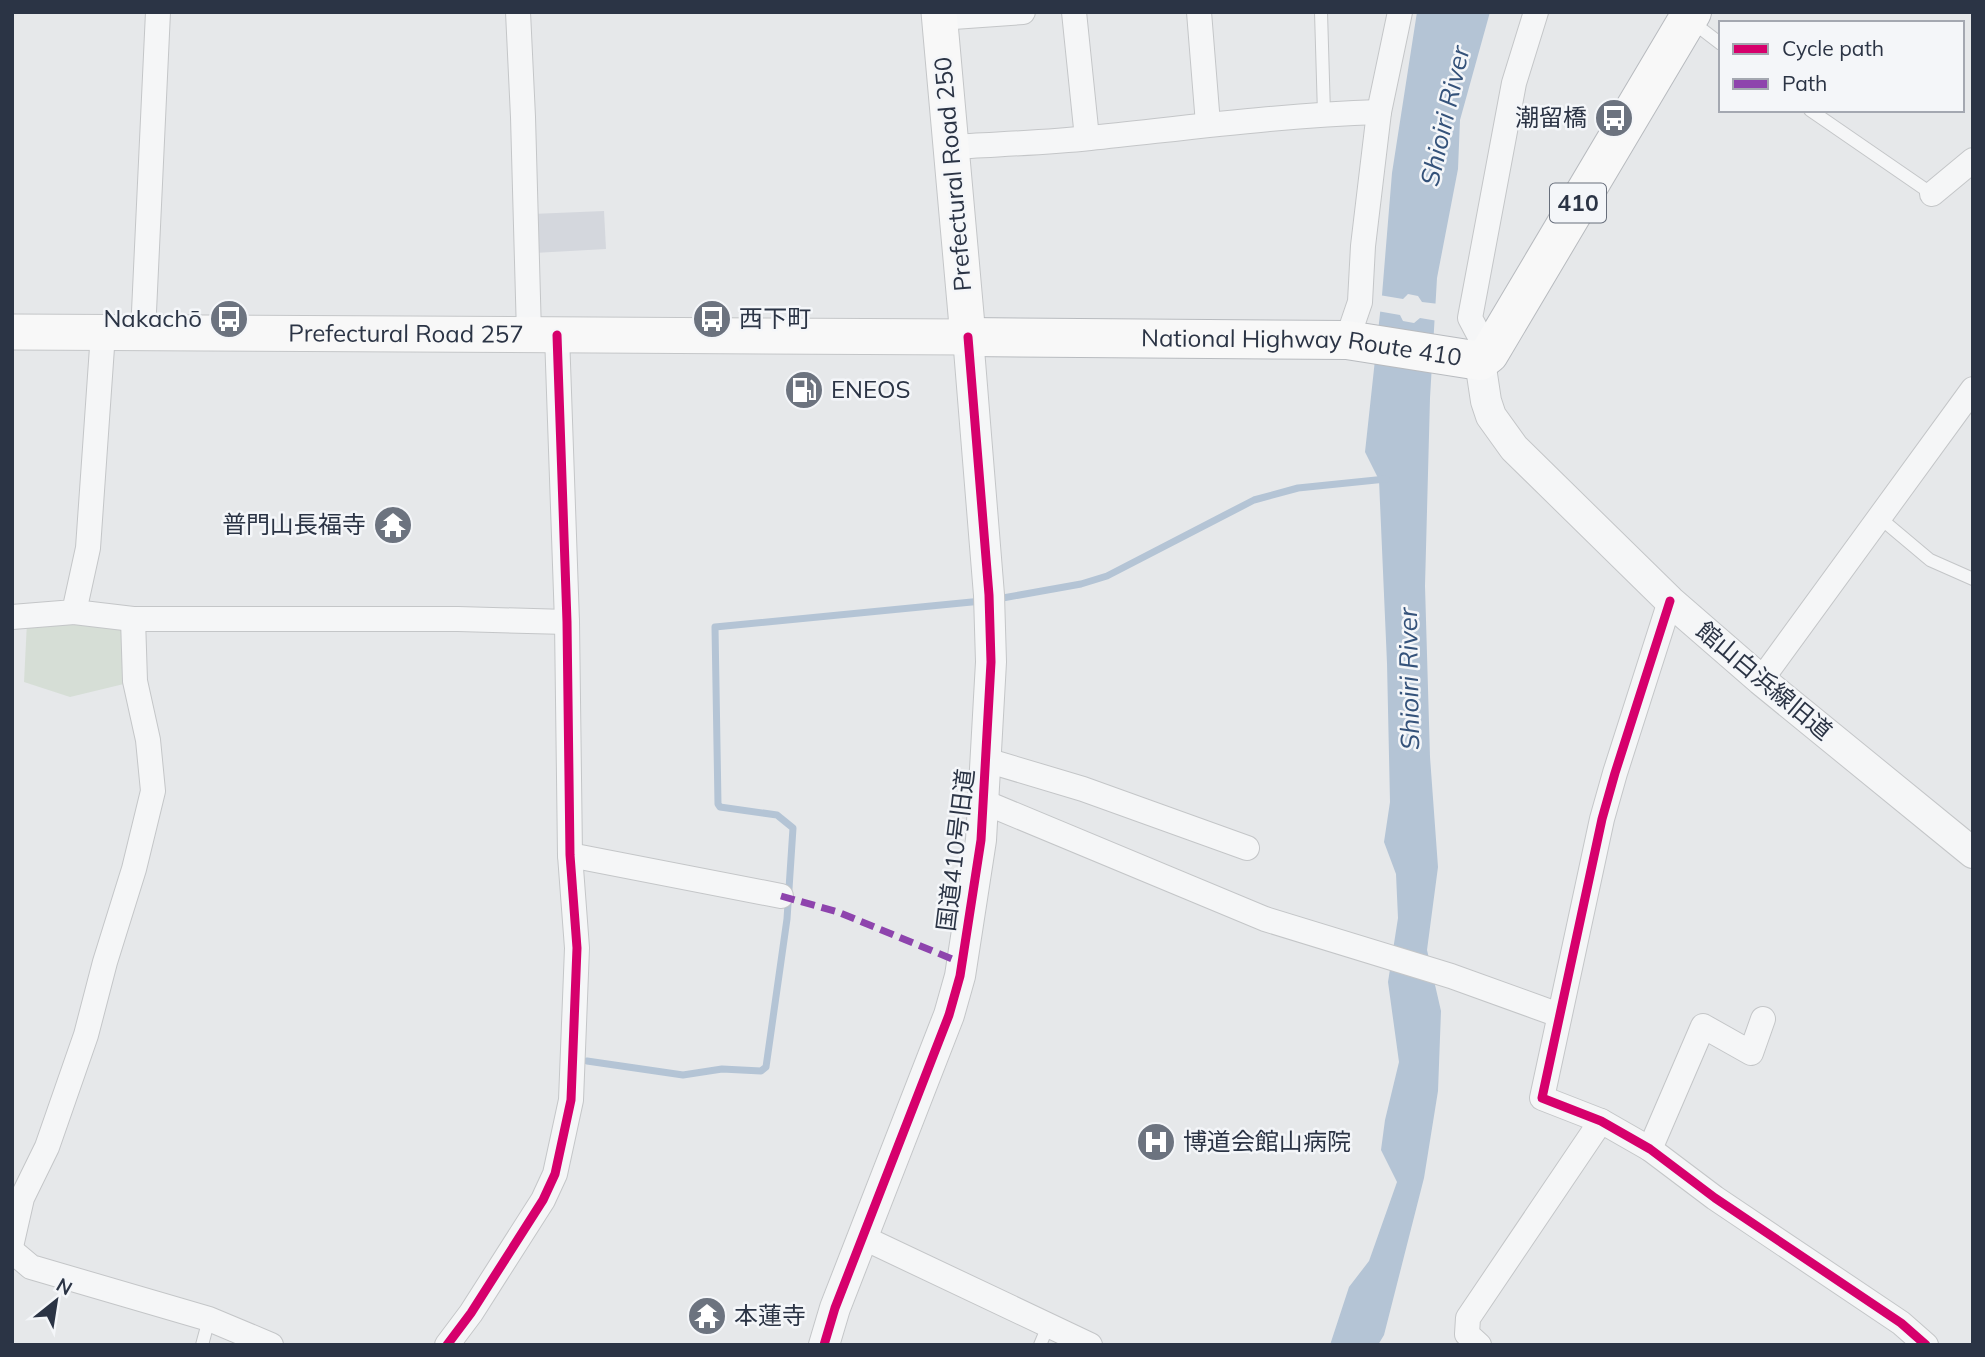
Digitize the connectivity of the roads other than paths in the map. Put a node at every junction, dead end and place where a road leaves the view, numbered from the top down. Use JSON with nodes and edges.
{"nodes":[{"id":1,"x":158,"y":12,"type":"edge"},
{"id":2,"x":518,"y":12,"type":"edge"},
{"id":3,"x":1023,"y":12,"type":"edge"},
{"id":4,"x":1074,"y":12,"type":"edge"},
{"id":5,"x":1199,"y":12,"type":"edge"},
{"id":6,"x":1321,"y":12,"type":"edge"},
{"id":7,"x":1400,"y":12,"type":"edge"},
{"id":8,"x":1536,"y":12,"type":"edge"},
{"id":9,"x":939,"y":15,"type":"edge"},
{"id":10,"x":1690,"y":16,"type":"edge"},
{"id":11,"x":1719,"y":42,"type":"edge"},
{"id":12,"x":1379,"y":112,"type":"junction"},
{"id":13,"x":1813,"y":112,"type":"edge"},
{"id":14,"x":1324,"y":114,"type":"junction"},
{"id":15,"x":1208,"y":124,"type":"junction"},
{"id":16,"x":1087,"y":138,"type":"junction"},
{"id":17,"x":951,"y":146,"type":"junction"},
{"id":18,"x":1973,"y":160,"type":"edge"},
{"id":19,"x":1933,"y":194,"type":"joint"},
{"id":20,"x":12,"y":332,"type":"edge"},
{"id":21,"x":103,"y":333,"type":"junction"},
{"id":22,"x":143,"y":333,"type":"junction"},
{"id":23,"x":543,"y":334,"type":"junction"},
{"id":24,"x":968,"y":337,"type":"junction"},
{"id":25,"x":1360,"y":341,"type":"junction"},
{"id":26,"x":1471,"y":357,"type":"junction"},
{"id":27,"x":1973,"y":389,"type":"edge"},
{"id":28,"x":1880,"y":518,"type":"junction"},
{"id":29,"x":1973,"y":579,"type":"edge"},
{"id":30,"x":1670,"y":601,"type":"junction"},
{"id":31,"x":74,"y":612,"type":"junction"},
{"id":32,"x":12,"y":617,"type":"edge"},
{"id":33,"x":133,"y":619,"type":"junction"},
{"id":34,"x":567,"y":622,"type":"junction"},
{"id":35,"x":1761,"y":680,"type":"junction"},
{"id":36,"x":986,"y":760,"type":"junction"},
{"id":37,"x":984,"y":802,"type":"junction"},
{"id":38,"x":1247,"y":848,"type":"dead end"},
{"id":39,"x":1973,"y":853,"type":"edge"},
{"id":40,"x":570,"y":855,"type":"junction"},
{"id":41,"x":781,"y":896,"type":"dead end"},
{"id":42,"x":1559,"y":1015,"type":"junction"},
{"id":43,"x":1763,"y":1019,"type":"dead end"},
{"id":44,"x":1601,"y":1121,"type":"junction"},
{"id":45,"x":1650,"y":1149,"type":"junction"},
{"id":46,"x":862,"y":1237,"type":"junction"},
{"id":47,"x":12,"y":1242,"type":"edge"},
{"id":48,"x":12,"y":1251,"type":"edge"},
{"id":49,"x":209,"y":1319,"type":"junction"},
{"id":50,"x":1044,"y":1335,"type":"edge"},
{"id":51,"x":202,"y":1345,"type":"edge"},
{"id":52,"x":271,"y":1345,"type":"edge"},
{"id":53,"x":447,"y":1345,"type":"edge"},
{"id":54,"x":824,"y":1345,"type":"edge"},
{"id":55,"x":1090,"y":1345,"type":"edge"},
{"id":56,"x":1479,"y":1345,"type":"edge"},
{"id":57,"x":1926,"y":1345,"type":"edge"}],
"edges":[{"from":1,"to":22,"type":"street"},
{"from":2,"to":23,"type":"street"},
{"from":3,"to":9,"type":"street"},
{"from":4,"to":16,"type":"street"},
{"from":5,"to":15,"type":"street"},
{"from":6,"to":14,"type":"lane"},
{"from":7,"to":12,"type":"street"},
{"from":8,"to":26,"type":"street"},
{"from":9,"to":17,"type":"main road","name":"Prefectural Road 250"},
{"from":10,"to":11,"type":"lane"},
{"from":10,"to":26,"type":"highway","name":"National Highway Route 410","number":"410"},
{"from":12,"to":14,"type":"street"},
{"from":12,"to":25,"type":"street"},
{"from":13,"to":19,"type":"lane"},
{"from":14,"to":15,"type":"street"},
{"from":15,"to":16,"type":"street"},
{"from":16,"to":17,"type":"street"},
{"from":17,"to":24,"type":"main road","name":"Prefectural Road 250"},
{"from":18,"to":19,"type":"street"},
{"from":20,"to":21,"type":"main road","name":"Prefectural Road 257"},
{"from":21,"to":22,"type":"main road","name":"Prefectural Road 257"},
{"from":21,"to":31,"type":"street"},
{"from":22,"to":23,"type":"main road","name":"Prefectural Road 257"},
{"from":23,"to":24,"type":"main road","name":"Prefectural Road 257"},
{"from":23,"to":34,"type":"street"},
{"from":24,"to":25,"type":"highway","name":"National Highway Route 410"},
{"from":24,"to":36,"type":"street","name":"国道410号旧道"},
{"from":25,"to":26,"type":"highway","name":"National Highway Route 410"},
{"from":26,"to":30,"type":"street","name":"館山白浜線旧道"},
{"from":27,"to":28,"type":"street"},
{"from":28,"to":29,"type":"lane"},
{"from":28,"to":35,"type":"street"},
{"from":30,"to":35,"type":"street","name":"館山白浜線旧道"},
{"from":30,"to":42,"type":"street"},
{"from":31,"to":32,"type":"street"},
{"from":31,"to":33,"type":"street"},
{"from":33,"to":34,"type":"street"},
{"from":33,"to":47,"type":"street"},
{"from":34,"to":40,"type":"street"},
{"from":35,"to":39,"type":"street","name":"館山白浜線旧道"},
{"from":36,"to":37,"type":"street","name":"国道410号旧道"},
{"from":36,"to":38,"type":"street"},
{"from":37,"to":42,"type":"street"},
{"from":37,"to":46,"type":"street","name":"国道410号旧道"},
{"from":40,"to":41,"type":"street"},
{"from":40,"to":53,"type":"street"},
{"from":42,"to":44,"type":"street"},
{"from":43,"to":45,"type":"street"},
{"from":44,"to":45,"type":"street"},
{"from":44,"to":56,"type":"street"},
{"from":45,"to":57,"type":"street"},
{"from":46,"to":50,"type":"street"},
{"from":46,"to":54,"type":"street","name":"国道410号旧道"},
{"from":48,"to":49,"type":"street"},
{"from":49,"to":51,"type":"lane"},
{"from":49,"to":52,"type":"street"},
{"from":50,"to":55,"type":"street"}]}
